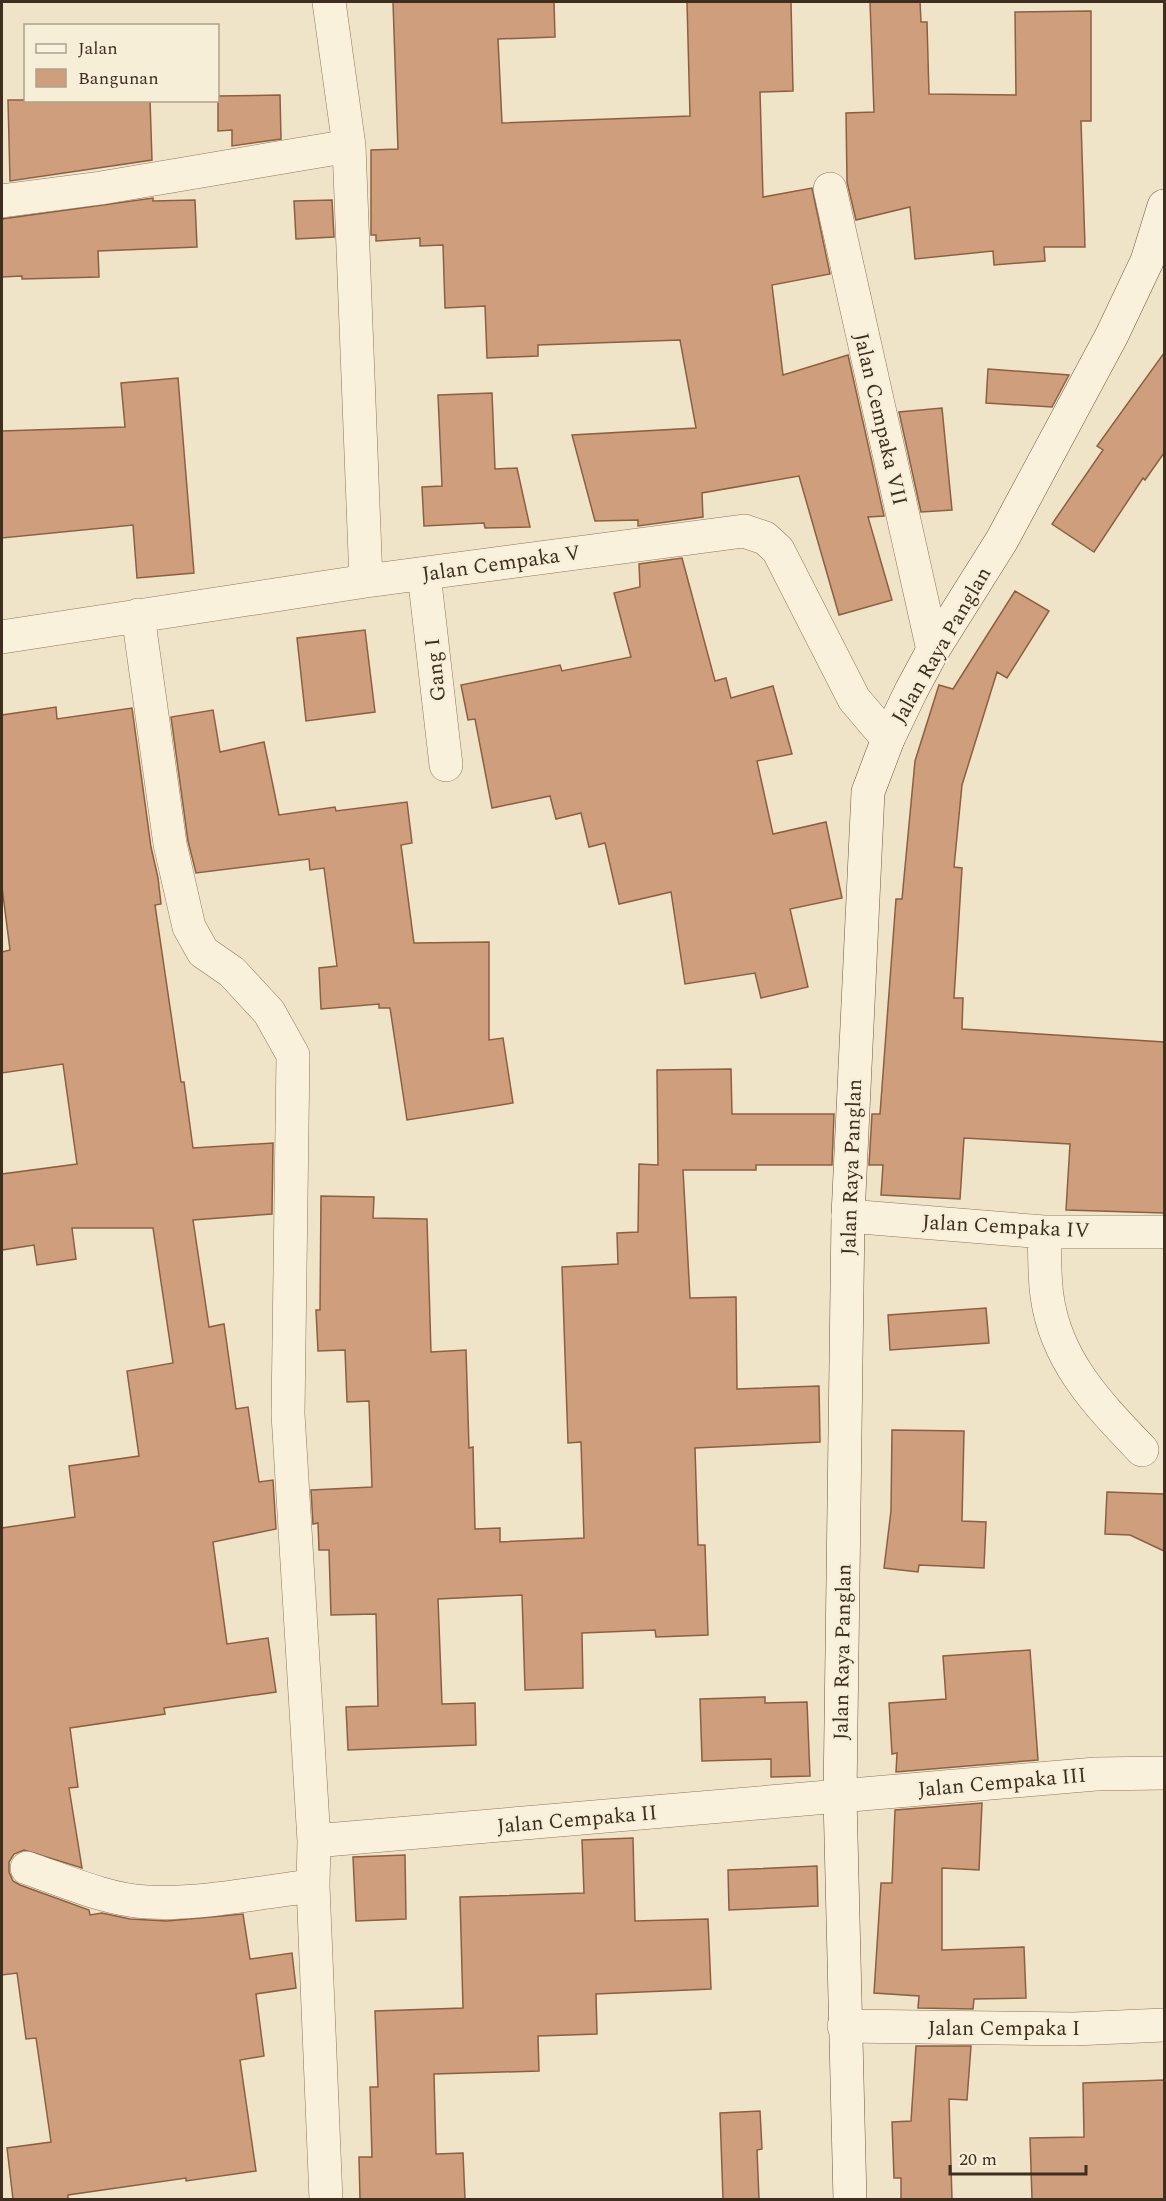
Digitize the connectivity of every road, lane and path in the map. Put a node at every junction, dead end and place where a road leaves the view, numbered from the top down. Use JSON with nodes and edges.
{"nodes":[{"id":1,"x":329,"y":2,"type":"edge"},
{"id":2,"x":349,"y":146,"type":"junction"},
{"id":3,"x":830,"y":189,"type":"dead end"},
{"id":4,"x":2,"y":201,"type":"edge"},
{"id":5,"x":1164,"y":206,"type":"edge"},
{"id":6,"x":1156,"y":263,"type":"edge"},
{"id":7,"x":424,"y":574,"type":"junction"},
{"id":8,"x":366,"y":581,"type":"junction"},
{"id":9,"x":138,"y":615,"type":"junction"},
{"id":10,"x":2,"y":637,"type":"edge"},
{"id":11,"x":933,"y":650,"type":"junction"},
{"id":12,"x":888,"y":739,"type":"junction"},
{"id":13,"x":446,"y":765,"type":"dead end"},
{"id":14,"x":848,"y":1216,"type":"junction"},
{"id":15,"x":1044,"y":1232,"type":"junction"},
{"id":16,"x":1164,"y":1232,"type":"edge"},
{"id":17,"x":1143,"y":1450,"type":"dead end"},
{"id":18,"x":1164,"y":1773,"type":"edge"},
{"id":19,"x":840,"y":1797,"type":"junction"},
{"id":20,"x":314,"y":1841,"type":"junction"},
{"id":21,"x":27,"y":1868,"type":"dead end"},
{"id":22,"x":313,"y":1886,"type":"junction"},
{"id":23,"x":1164,"y":2025,"type":"edge"},
{"id":24,"x":844,"y":2026,"type":"junction"},
{"id":25,"x":326,"y":2199,"type":"edge"},
{"id":26,"x":850,"y":2199,"type":"edge"}],
"edges":[{"from":1,"to":2,"type":"street"},
{"from":2,"to":4,"type":"street"},
{"from":2,"to":8,"type":"street"},
{"from":3,"to":11,"type":"street","name":"Jalan Cempaka VII"},
{"from":5,"to":6,"type":"street","name":"Jalan Raya Panglan"},
{"from":6,"to":11,"type":"street","name":"Jalan Raya Panglan"},
{"from":7,"to":8,"type":"street","name":"Jalan Cempaka V"},
{"from":7,"to":12,"type":"street","name":"Jalan Cempaka V"},
{"from":7,"to":13,"type":"street","name":"Gang I"},
{"from":8,"to":9,"type":"street","name":"Jalan Cempaka V"},
{"from":9,"to":10,"type":"street","name":"Jalan Cempaka V"},
{"from":9,"to":20,"type":"street"},
{"from":11,"to":12,"type":"street","name":"Jalan Raya Panglan"},
{"from":12,"to":14,"type":"street","name":"Jalan Raya Panglan"},
{"from":14,"to":15,"type":"street","name":"Jalan Cempaka IV"},
{"from":14,"to":19,"type":"street","name":"Jalan Raya Panglan"},
{"from":15,"to":16,"type":"street","name":"Jalan Cempaka IV"},
{"from":15,"to":17,"type":"street"},
{"from":18,"to":19,"type":"street","name":"Jalan Cempaka III"},
{"from":19,"to":20,"type":"street","name":"Jalan Cempaka II"},
{"from":19,"to":24,"type":"street","name":"Jalan Raya Panglan"},
{"from":20,"to":22,"type":"street"},
{"from":21,"to":22,"type":"street"},
{"from":22,"to":25,"type":"street"},
{"from":23,"to":24,"type":"street","name":"Jalan Cempaka I"},
{"from":24,"to":26,"type":"street","name":"Jalan Raya Panglan"}]}
